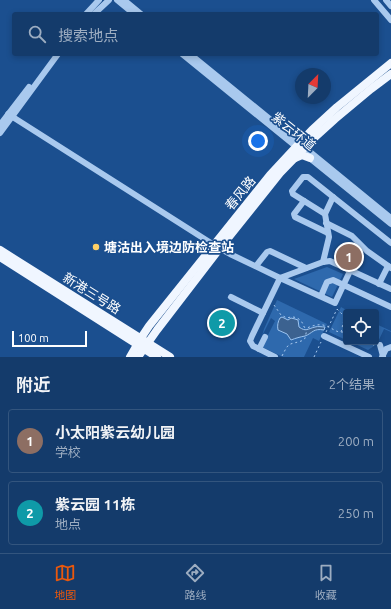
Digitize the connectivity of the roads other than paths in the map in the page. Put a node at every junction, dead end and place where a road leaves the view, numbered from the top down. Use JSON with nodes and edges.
{"nodes":[{"id":1,"x":99,"y":0,"type":"edge"},
{"id":2,"x":109,"y":0,"type":"edge"},
{"id":3,"x":117,"y":0,"type":"edge"},
{"id":4,"x":124,"y":0,"type":"edge"},
{"id":5,"x":374,"y":0,"type":"edge"},
{"id":6,"x":386,"y":0,"type":"edge"},
{"id":7,"x":391,"y":6,"type":"edge"},
{"id":8,"x":88,"y":12,"type":"edge"},
{"id":9,"x":96,"y":12,"type":"edge"},
{"id":10,"x":132,"y":12,"type":"edge"},
{"id":11,"x":139,"y":12,"type":"edge"},
{"id":12,"x":391,"y":20,"type":"edge"},
{"id":13,"x":53,"y":56,"type":"edge"},
{"id":14,"x":56,"y":56,"type":"edge"},
{"id":15,"x":185,"y":56,"type":"edge"},
{"id":16,"x":192,"y":56,"type":"edge"},
{"id":17,"x":391,"y":63,"type":"edge"},
{"id":18,"x":391,"y":74,"type":"edge"},
{"id":19,"x":10,"y":116,"type":"junction"},
{"id":20,"x":0,"y":125,"type":"edge"},
{"id":21,"x":0,"y":133,"type":"edge"},
{"id":22,"x":300,"y":148,"type":"junction"},
{"id":23,"x":292,"y":156,"type":"junction"},
{"id":24,"x":312,"y":157,"type":"junction"},
{"id":25,"x":333,"y":197,"type":"junction"},
{"id":26,"x":304,"y":201,"type":"junction"},
{"id":27,"x":325,"y":214,"type":"junction"},
{"id":28,"x":391,"y":218,"type":"edge"},
{"id":29,"x":326,"y":223,"type":"junction"},
{"id":30,"x":391,"y":224,"type":"edge"},
{"id":31,"x":328,"y":233,"type":"junction"},
{"id":32,"x":391,"y":243,"type":"edge"},
{"id":33,"x":217,"y":246,"type":"junction"},
{"id":34,"x":0,"y":250,"type":"edge"},
{"id":35,"x":0,"y":257,"type":"edge"},
{"id":36,"x":323,"y":262,"type":"junction"},
{"id":37,"x":256,"y":266,"type":"junction"},
{"id":38,"x":389,"y":267,"type":"edge"},
{"id":39,"x":306,"y":268,"type":"junction"},
{"id":40,"x":350,"y":271,"type":"junction"},
{"id":41,"x":280,"y":278,"type":"junction"},
{"id":42,"x":379,"y":284,"type":"junction"},
{"id":43,"x":344,"y":285,"type":"junction"},
{"id":44,"x":391,"y":289,"type":"edge"},
{"id":45,"x":321,"y":296,"type":"junction"},
{"id":46,"x":230,"y":297,"type":"dead end"},
{"id":47,"x":391,"y":306,"type":"edge"},
{"id":48,"x":263,"y":313,"type":"junction"},
{"id":49,"x":153,"y":328,"type":"junction"},
{"id":50,"x":125,"y":332,"type":"junction"},
{"id":51,"x":324,"y":336,"type":"road end"},
{"id":52,"x":265,"y":337,"type":"dead end"},
{"id":53,"x":142,"y":343,"type":"junction"},
{"id":54,"x":377,"y":346,"type":"dead end"},
{"id":55,"x":391,"y":347,"type":"edge"},
{"id":56,"x":259,"y":349,"type":"junction"},
{"id":57,"x":157,"y":354,"type":"edge"},
{"id":58,"x":382,"y":356,"type":"edge"},
{"id":59,"x":135,"y":357,"type":"edge"},
{"id":60,"x":170,"y":357,"type":"edge"},
{"id":61,"x":275,"y":357,"type":"edge"},
{"id":62,"x":369,"y":357,"type":"edge"}],
"edges":[{"from":1,"to":8,"type":"street"},
{"from":2,"to":9,"type":"street"},
{"from":3,"to":10,"type":"street"},
{"from":4,"to":11,"type":"street"},
{"from":5,"to":12,"type":"street"},
{"from":6,"to":7,"type":"street"},
{"from":13,"to":19,"type":"street"},
{"from":14,"to":19,"type":"street"},
{"from":15,"to":22,"type":"street","name":"紫云环道"},
{"from":16,"to":22,"type":"street","name":"紫云环道"},
{"from":17,"to":22,"type":"main road","name":"春风路"},
{"from":18,"to":22,"type":"main road","name":"春风路"},
{"from":19,"to":20,"type":"street"},
{"from":19,"to":21,"type":"street"},
{"from":19,"to":33,"type":"street"},
{"from":22,"to":23,"type":"main road","name":"春风路"},
{"from":22,"to":24,"type":"street","name":"紫云环道"},
{"from":23,"to":24,"type":"main road"},
{"from":23,"to":33,"type":"main road","name":"春风路"},
{"from":24,"to":28,"type":"street","name":"紫云环道"},
{"from":24,"to":30,"type":"street","name":"紫云环道"},
{"from":25,"to":26,"type":"street"},
{"from":25,"to":27,"type":"street"},
{"from":25,"to":32,"type":"street"},
{"from":26,"to":27,"type":"street"},
{"from":26,"to":31,"type":"street"},
{"from":27,"to":29,"type":"street"},
{"from":29,"to":31,"type":"street"},
{"from":29,"to":38,"type":"street"},
{"from":31,"to":36,"type":"street"},
{"from":33,"to":37,"type":"street"},
{"from":33,"to":49,"type":"main road","name":"春风路"},
{"from":34,"to":50,"type":"main road","name":"新港三号路"},
{"from":35,"to":50,"type":"main road","name":"新港三号路"},
{"from":36,"to":39,"type":"street"},
{"from":36,"to":40,"type":"street"},
{"from":37,"to":39,"type":"street"},
{"from":37,"to":41,"type":"street"},
{"from":38,"to":42,"type":"street"},
{"from":39,"to":41,"type":"street"},
{"from":40,"to":42,"type":"street"},
{"from":40,"to":43,"type":"street"},
{"from":41,"to":45,"type":"street"},
{"from":41,"to":48,"type":"street"},
{"from":42,"to":44,"type":"street"},
{"from":43,"to":45,"type":"street"},
{"from":43,"to":45,"type":"street"},
{"from":43,"to":47,"type":"street"},
{"from":46,"to":48,"type":"street"},
{"from":48,"to":56,"type":"street"},
{"from":49,"to":50,"type":"main road"},
{"from":49,"to":53,"type":"main road","name":"春风路"},
{"from":50,"to":53,"type":"main road","name":"新港三号路"},
{"from":51,"to":62,"type":"street"},
{"from":52,"to":56,"type":"street"},
{"from":53,"to":57,"type":"main road","name":"新港三号路"},
{"from":53,"to":59,"type":"main road","name":"春风路"},
{"from":54,"to":58,"type":"street"},
{"from":55,"to":58,"type":"street"},
{"from":56,"to":61,"type":"street"},
{"from":57,"to":59,"type":"main road"},
{"from":57,"to":60,"type":"main road","name":"新港三号路"}]}
